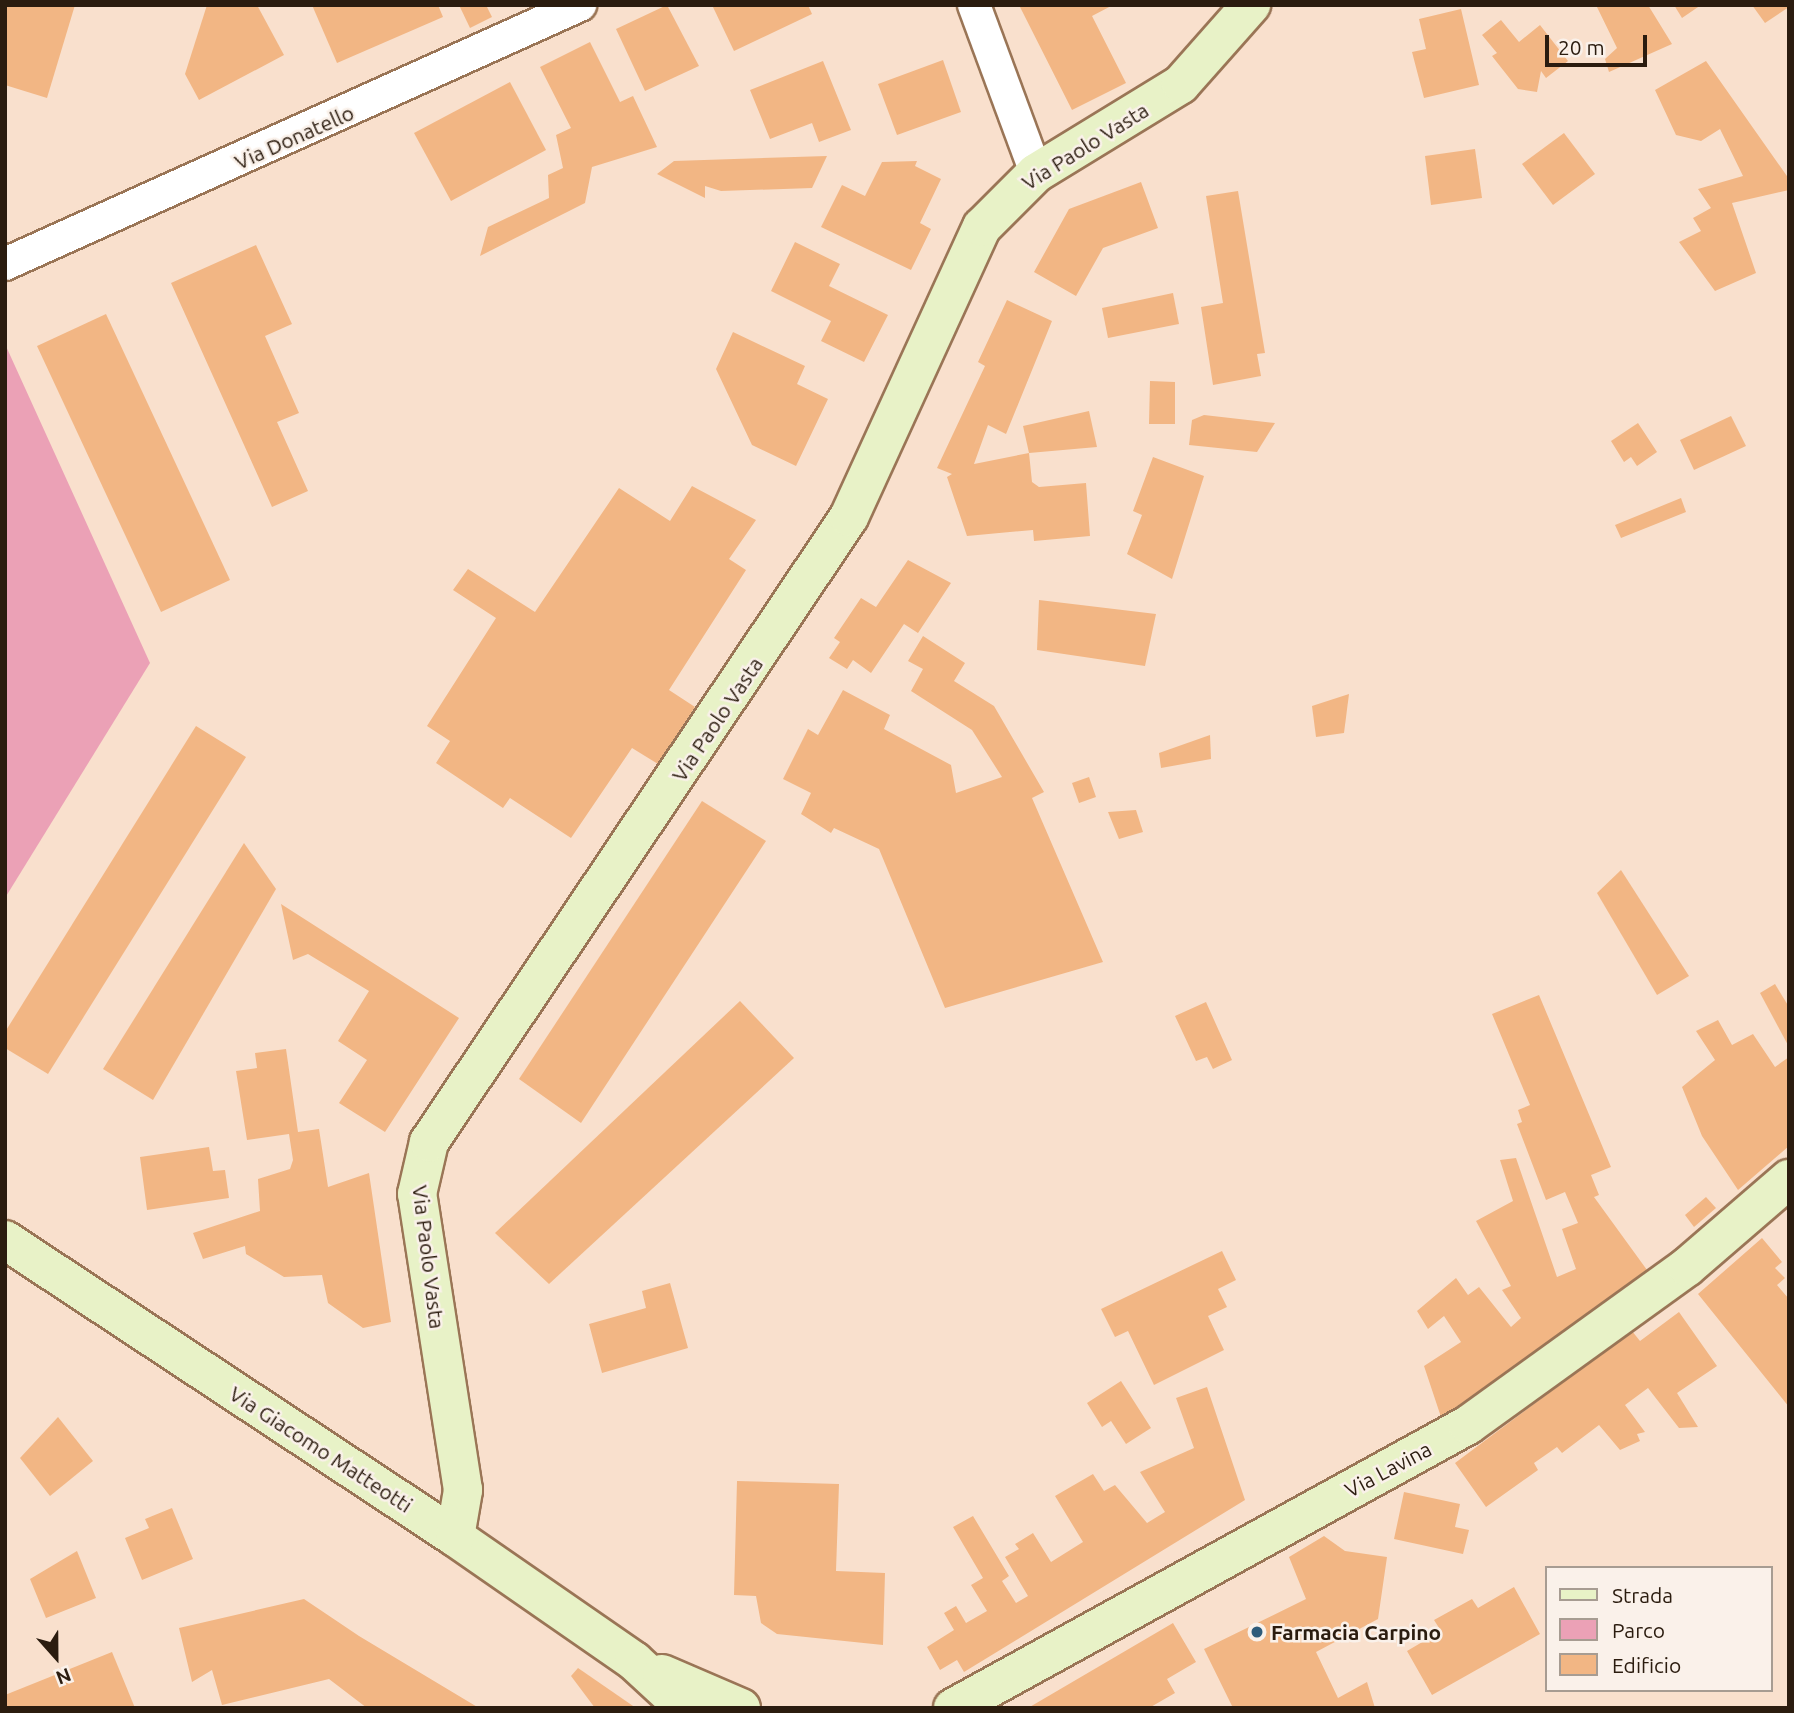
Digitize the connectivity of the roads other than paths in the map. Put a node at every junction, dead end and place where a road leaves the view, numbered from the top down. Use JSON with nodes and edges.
{"nodes":[{"id":1,"x":580,"y":5,"type":"edge"},
{"id":2,"x":974,"y":5,"type":"edge"},
{"id":3,"x":1251,"y":5,"type":"edge"},
{"id":4,"x":1036,"y":173,"type":"junction"},
{"id":5,"x":5,"y":264,"type":"edge"},
{"id":6,"x":1789,"y":1179,"type":"edge"},
{"id":7,"x":5,"y":1240,"type":"edge"},
{"id":8,"x":455,"y":1537,"type":"junction"},
{"id":9,"x":634,"y":1661,"type":"junction"},
{"id":10,"x":685,"y":1708,"type":"edge"},
{"id":11,"x":741,"y":1708,"type":"edge"},
{"id":12,"x":953,"y":1708,"type":"edge"}],
"edges":[{"from":1,"to":5,"type":"street","name":"Via Donatello"},
{"from":2,"to":4,"type":"street"},
{"from":3,"to":4,"type":"street","name":"Via Paolo Vasta"},
{"from":4,"to":8,"type":"street","name":"Via Paolo Vasta"},
{"from":6,"to":12,"type":"street","name":"Via Lavina"},
{"from":7,"to":8,"type":"street","name":"Via Giacomo Matteotti"},
{"from":8,"to":9,"type":"street","name":"Via Giacomo Matteotti"},
{"from":9,"to":10,"type":"street"},
{"from":9,"to":11,"type":"street"}]}
